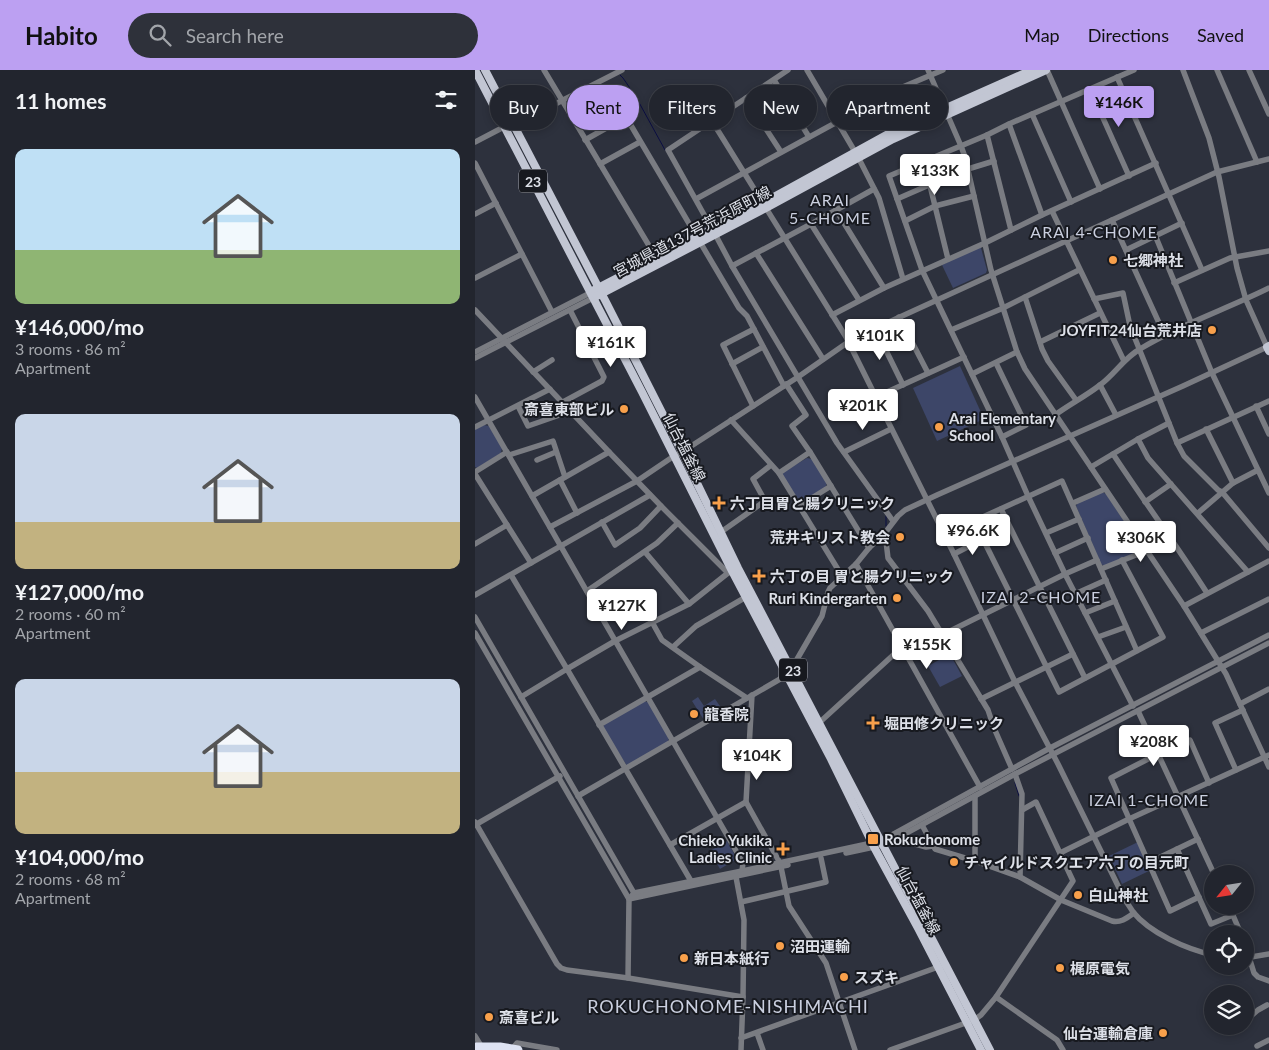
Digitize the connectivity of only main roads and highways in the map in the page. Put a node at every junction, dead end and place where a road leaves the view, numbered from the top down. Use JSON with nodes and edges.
{"nodes":[{"id":1,"x":475,"y":70,"type":"edge"},
{"id":2,"x":485,"y":70,"type":"edge"},
{"id":3,"x":1032,"y":70,"type":"edge"},
{"id":4,"x":1047,"y":70,"type":"edge"},
{"id":5,"x":491,"y":85,"type":"edge"},
{"id":6,"x":490,"y":95,"type":"edge"},
{"id":7,"x":948,"y":111,"type":"edge"},
{"id":8,"x":948,"y":111,"type":"edge"},
{"id":9,"x":510,"y":130,"type":"edge"},
{"id":10,"x":511,"y":130,"type":"edge"},
{"id":11,"x":911,"y":130,"type":"edge"},
{"id":12,"x":600,"y":291,"type":"junction"},
{"id":13,"x":592,"y":295,"type":"junction"},
{"id":14,"x":678,"y":454,"type":"junction"},
{"id":15,"x":733,"y":570,"type":"junction"},
{"id":16,"x":942,"y":965,"type":"junction"},
{"id":17,"x":971,"y":1021,"type":"junction"},
{"id":18,"x":479,"y":1047,"type":"edge"},
{"id":19,"x":515,"y":1050,"type":"edge"},
{"id":20,"x":981,"y":1050,"type":"edge"},
{"id":21,"x":990,"y":1050,"type":"edge"}],
"edges":[{"from":1,"to":6,"type":"main road","name":"仙台塩釜線","number":"23"},
{"from":2,"to":5,"type":"main road","name":"仙台塩釜線","number":"23"},
{"from":3,"to":7,"type":"main road","name":"宮城県道137号荒浜原町線"},
{"from":4,"to":8,"type":"main road","name":"宮城県道137号荒浜原町線"},
{"from":9,"to":13,"type":"main road","name":"仙台塩釜線","number":"23"},
{"from":10,"to":12,"type":"main road","name":"仙台塩釜線","number":"23"},
{"from":11,"to":12,"type":"main road","name":"宮城県道137号荒浜原町線"},
{"from":12,"to":13,"type":"main road","name":"宮城県道137号荒浜原町線"},
{"from":12,"to":14,"type":"main road","name":"仙台塩釜線","number":"23"},
{"from":13,"to":14,"type":"main road","name":"仙台塩釜線","number":"23"},
{"from":14,"to":15,"type":"main road","name":"仙台塩釜線","number":"23"},
{"from":14,"to":15,"type":"main road","name":"仙台塩釜線","number":"23"},
{"from":15,"to":16,"type":"main road","name":"仙台塩釜線","number":"23"},
{"from":15,"to":16,"type":"main road","name":"仙台塩釜線","number":"23"},
{"from":16,"to":17,"type":"main road","name":"仙台塩釜線","number":"23"},
{"from":17,"to":20,"type":"main road","name":"仙台塩釜線","number":"23"},
{"from":17,"to":21,"type":"main road","name":"仙台塩釜線","number":"23"},
{"from":18,"to":19,"type":"highway"}]}
